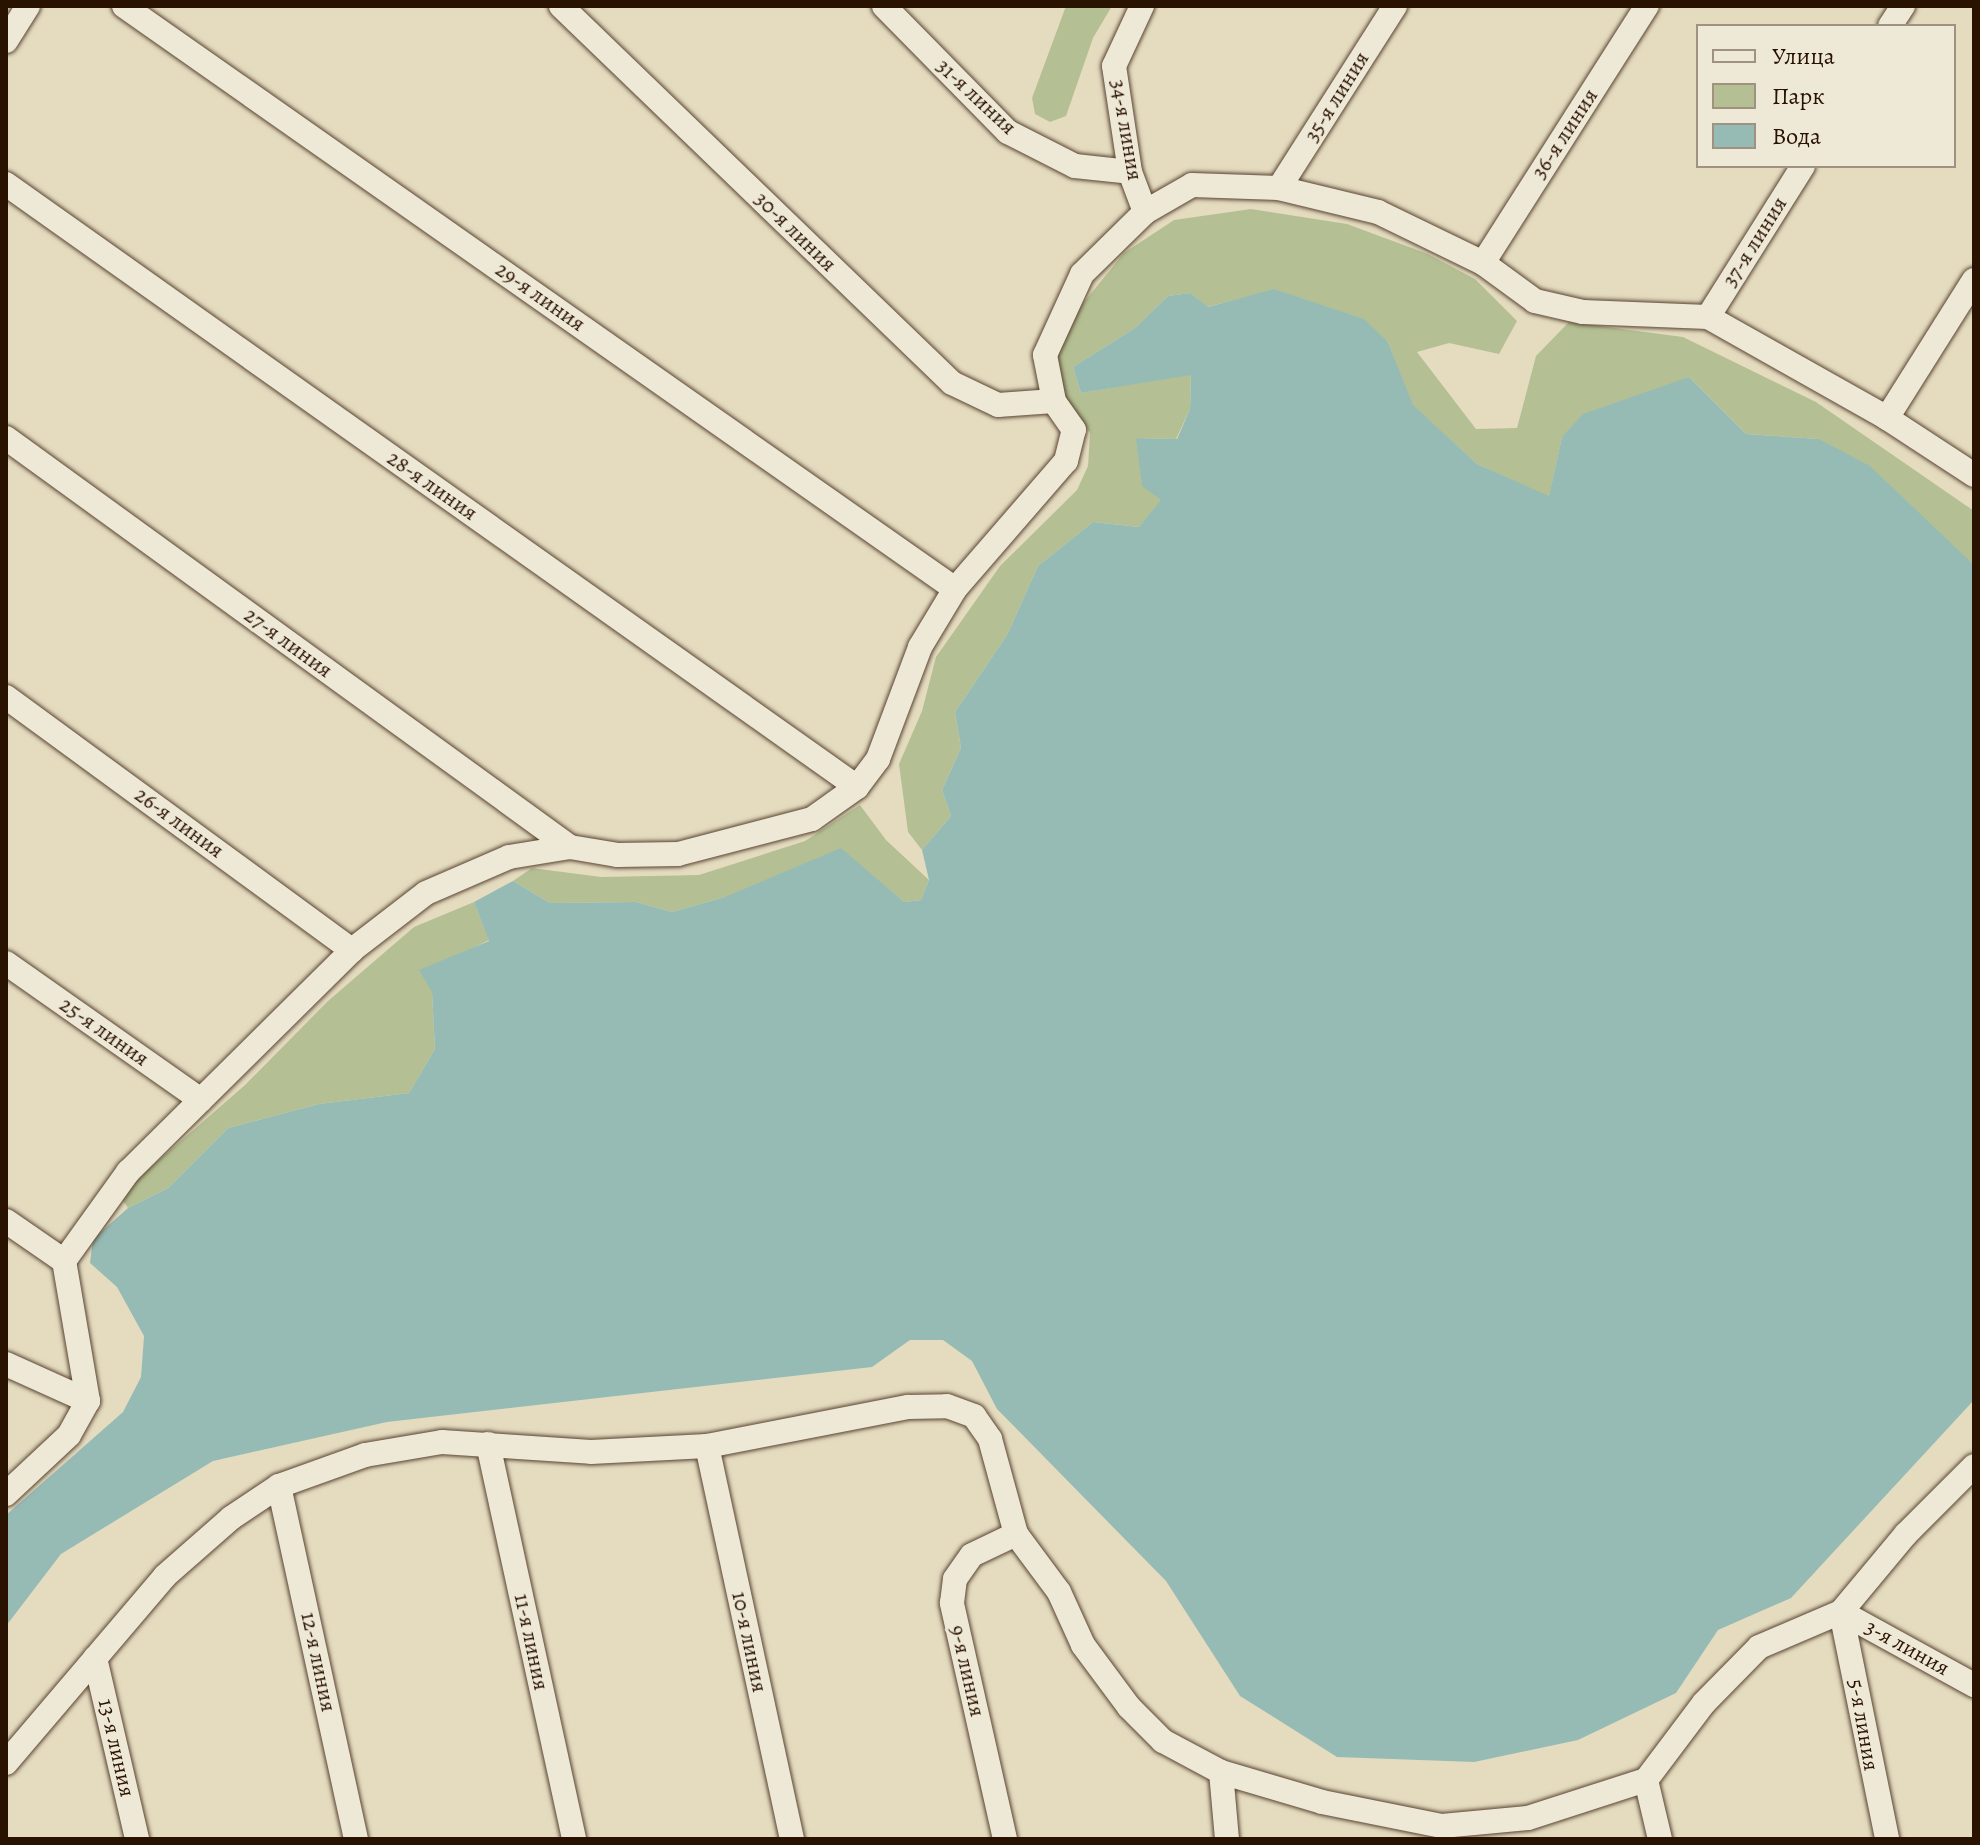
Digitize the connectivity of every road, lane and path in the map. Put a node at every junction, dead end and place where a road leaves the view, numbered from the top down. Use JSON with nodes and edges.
{"nodes":[{"id":1,"x":28,"y":6,"type":"edge"},
{"id":2,"x":124,"y":6,"type":"edge"},
{"id":3,"x":561,"y":6,"type":"edge"},
{"id":4,"x":884,"y":6,"type":"edge"},
{"id":5,"x":1142,"y":6,"type":"edge"},
{"id":6,"x":1395,"y":6,"type":"edge"},
{"id":7,"x":1647,"y":6,"type":"edge"},
{"id":8,"x":1903,"y":6,"type":"edge"},
{"id":9,"x":1891,"y":24,"type":"edge"},
{"id":10,"x":6,"y":41,"type":"edge"},
{"id":11,"x":1802,"y":168,"type":"edge"},
{"id":12,"x":1130,"y":172,"type":"junction"},
{"id":13,"x":6,"y":184,"type":"edge"},
{"id":14,"x":1279,"y":188,"type":"junction"},
{"id":15,"x":1145,"y":212,"type":"junction"},
{"id":16,"x":1483,"y":263,"type":"junction"},
{"id":17,"x":1974,"y":280,"type":"edge"},
{"id":18,"x":1708,"y":317,"type":"junction"},
{"id":19,"x":1054,"y":401,"type":"junction"},
{"id":20,"x":1887,"y":418,"type":"junction"},
{"id":21,"x":6,"y":438,"type":"edge"},
{"id":22,"x":1974,"y":475,"type":"edge"},
{"id":23,"x":955,"y":589,"type":"junction"},
{"id":24,"x":6,"y":697,"type":"edge"},
{"id":25,"x":857,"y":787,"type":"junction"},
{"id":26,"x":570,"y":847,"type":"junction"},
{"id":27,"x":352,"y":950,"type":"junction"},
{"id":28,"x":6,"y":963,"type":"edge"},
{"id":29,"x":201,"y":1100,"type":"junction"},
{"id":30,"x":6,"y":1221,"type":"edge"},
{"id":31,"x":64,"y":1261,"type":"junction"},
{"id":32,"x":6,"y":1364,"type":"edge"},
{"id":33,"x":88,"y":1401,"type":"junction"},
{"id":34,"x":488,"y":1444,"type":"junction"},
{"id":35,"x":707,"y":1446,"type":"junction"},
{"id":36,"x":1974,"y":1466,"type":"edge"},
{"id":37,"x":279,"y":1486,"type":"junction"},
{"id":38,"x":6,"y":1494,"type":"edge"},
{"id":39,"x":1016,"y":1534,"type":"junction"},
{"id":40,"x":1841,"y":1612,"type":"junction"},
{"id":41,"x":95,"y":1658,"type":"junction"},
{"id":42,"x":1974,"y":1685,"type":"edge"},
{"id":43,"x":6,"y":1763,"type":"edge"},
{"id":44,"x":1221,"y":1772,"type":"junction"},
{"id":45,"x":1646,"y":1780,"type":"junction"},
{"id":46,"x":1443,"y":1832,"type":"edge"},
{"id":47,"x":137,"y":1839,"type":"edge"},
{"id":48,"x":356,"y":1839,"type":"edge"},
{"id":49,"x":574,"y":1839,"type":"edge"},
{"id":50,"x":792,"y":1839,"type":"edge"},
{"id":51,"x":1005,"y":1839,"type":"edge"},
{"id":52,"x":1227,"y":1839,"type":"edge"},
{"id":53,"x":1660,"y":1839,"type":"edge"},
{"id":54,"x":1887,"y":1839,"type":"edge"}],
"edges":[{"from":1,"to":10,"type":"street"},
{"from":2,"to":23,"type":"street","name":"29-я линия"},
{"from":3,"to":19,"type":"street","name":"30-я линия"},
{"from":4,"to":12,"type":"street","name":"31-я линия"},
{"from":5,"to":12,"type":"street","name":"34-я линия"},
{"from":6,"to":14,"type":"street","name":"35-я линия"},
{"from":7,"to":16,"type":"street","name":"36-я линия"},
{"from":8,"to":9,"type":"street"},
{"from":11,"to":18,"type":"street","name":"37-я линия"},
{"from":12,"to":15,"type":"street","name":"34-я линия"},
{"from":13,"to":25,"type":"street","name":"28-я линия"},
{"from":14,"to":15,"type":"street"},
{"from":14,"to":16,"type":"street"},
{"from":15,"to":19,"type":"street"},
{"from":16,"to":18,"type":"street"},
{"from":17,"to":20,"type":"street"},
{"from":18,"to":20,"type":"street"},
{"from":19,"to":23,"type":"street"},
{"from":20,"to":22,"type":"street"},
{"from":21,"to":26,"type":"street","name":"27-я линия"},
{"from":23,"to":25,"type":"street"},
{"from":24,"to":27,"type":"street","name":"26-я линия"},
{"from":25,"to":26,"type":"street"},
{"from":26,"to":27,"type":"street"},
{"from":27,"to":29,"type":"street"},
{"from":28,"to":29,"type":"street","name":"25-я линия"},
{"from":29,"to":31,"type":"street"},
{"from":30,"to":31,"type":"street"},
{"from":31,"to":33,"type":"street"},
{"from":32,"to":33,"type":"street"},
{"from":33,"to":38,"type":"street"},
{"from":34,"to":35,"type":"street"},
{"from":34,"to":37,"type":"street"},
{"from":34,"to":49,"type":"street","name":"11-я линия"},
{"from":35,"to":39,"type":"street"},
{"from":35,"to":50,"type":"street","name":"10-я линия"},
{"from":36,"to":40,"type":"street"},
{"from":37,"to":41,"type":"street"},
{"from":37,"to":48,"type":"street","name":"12-я линия"},
{"from":39,"to":44,"type":"street"},
{"from":39,"to":51,"type":"street","name":"9-я линия"},
{"from":40,"to":42,"type":"street","name":"3-я линия"},
{"from":40,"to":45,"type":"street"},
{"from":40,"to":54,"type":"street","name":"5-я линия"},
{"from":41,"to":43,"type":"street"},
{"from":41,"to":47,"type":"street","name":"13-я линия"},
{"from":44,"to":46,"type":"street"},
{"from":44,"to":52,"type":"street"},
{"from":45,"to":46,"type":"street"},
{"from":45,"to":53,"type":"street"}]}
